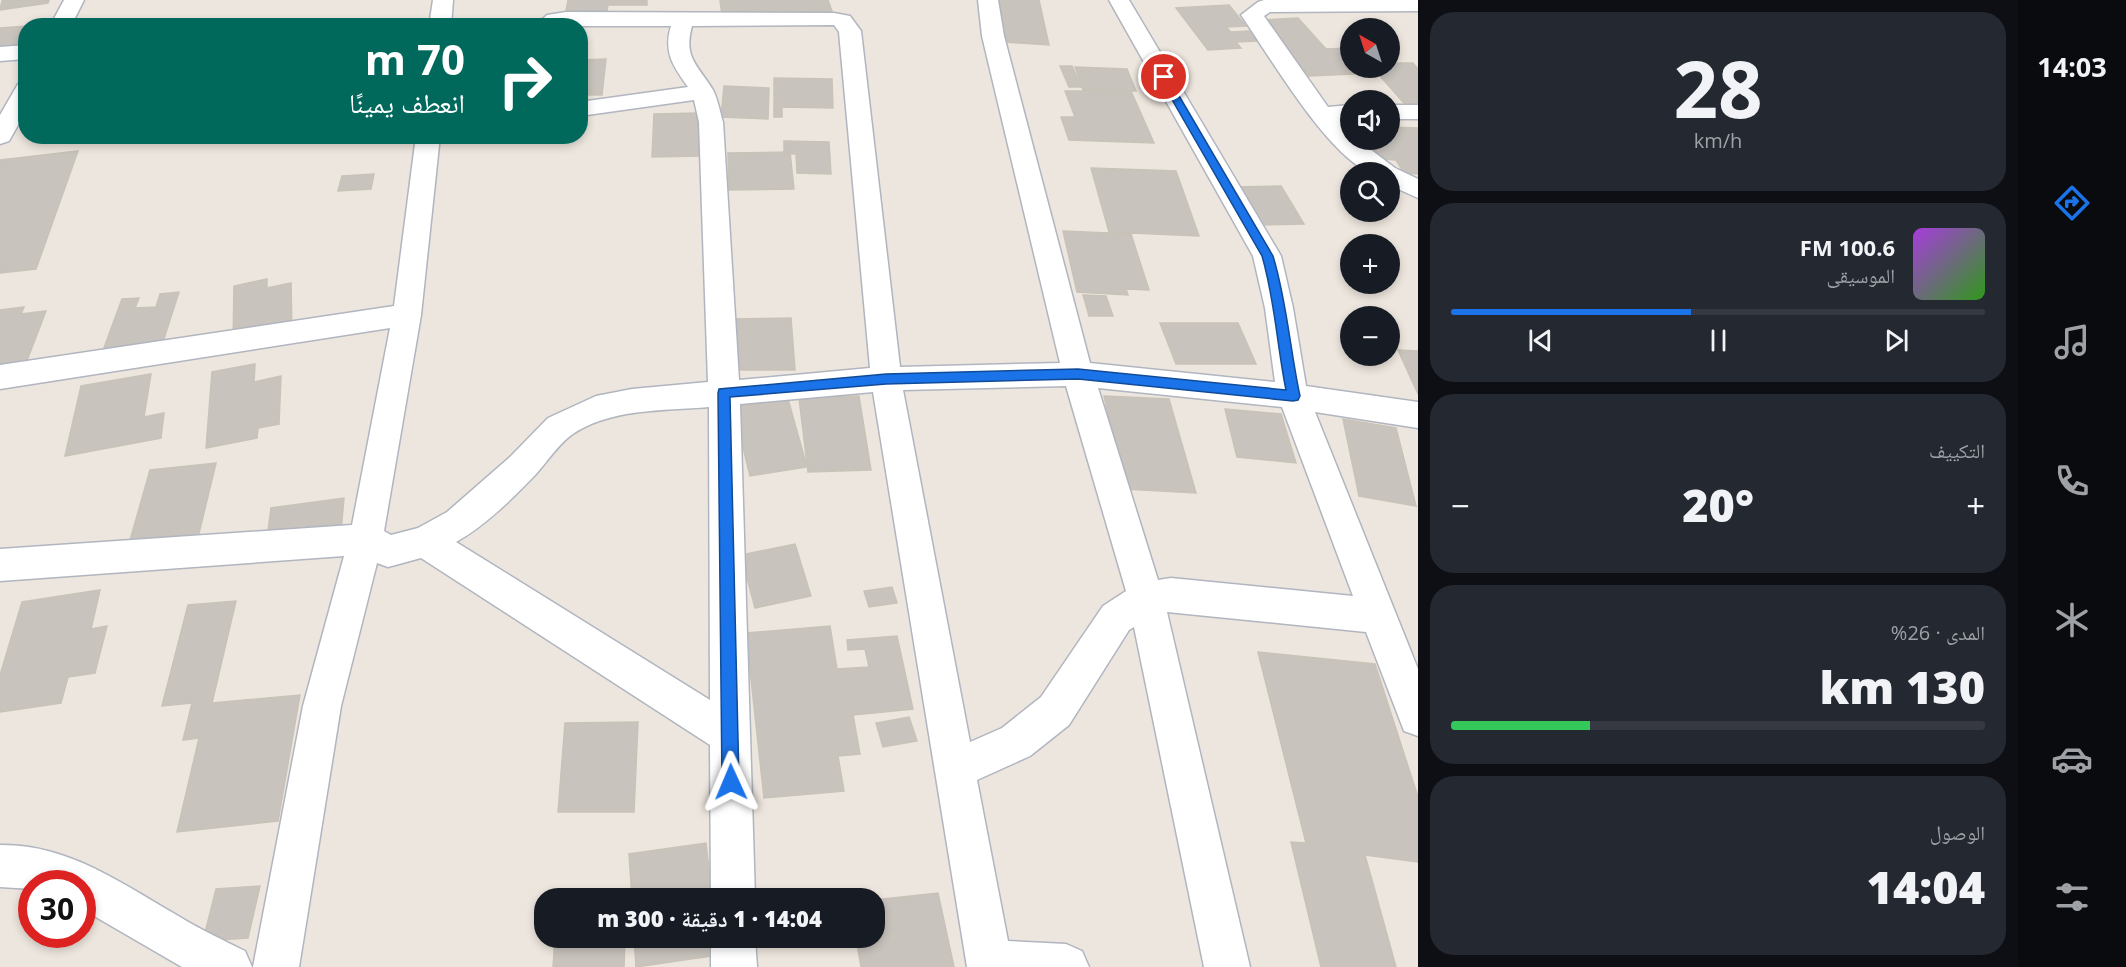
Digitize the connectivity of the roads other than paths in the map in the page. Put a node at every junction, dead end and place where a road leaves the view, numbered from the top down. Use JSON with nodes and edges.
{"nodes":[{"id":1,"x":74,"y":0,"type":"edge"},
{"id":2,"x":443,"y":0,"type":"edge"},
{"id":3,"x":988,"y":0,"type":"edge"},
{"id":4,"x":1119,"y":0,"type":"edge"},
{"id":5,"x":1418,"y":5,"type":"edge"},
{"id":6,"x":64,"y":18,"type":"edge"},
{"id":7,"x":441,"y":18,"type":"edge"},
{"id":8,"x":588,"y":18,"type":"edge"},
{"id":9,"x":683,"y":20,"type":"junction"},
{"id":10,"x":18,"y":53,"type":"edge"},
{"id":11,"x":0,"y":54,"type":"edge"},
{"id":12,"x":702,"y":92,"type":"junction"},
{"id":13,"x":18,"y":103,"type":"edge"},
{"id":14,"x":588,"y":108,"type":"edge"},
{"id":15,"x":1400,"y":112,"type":"edge"},
{"id":16,"x":1418,"y":112,"type":"edge"},
{"id":17,"x":1340,"y":113,"type":"edge"},
{"id":18,"x":1322,"y":115,"type":"junction"},
{"id":19,"x":0,"y":136,"type":"edge"},
{"id":20,"x":427,"y":144,"type":"edge"},
{"id":21,"x":1370,"y":162,"type":"edge"},
{"id":22,"x":1400,"y":181,"type":"edge"},
{"id":23,"x":1418,"y":190,"type":"edge"},
{"id":24,"x":407,"y":315,"type":"junction"},
{"id":25,"x":1078,"y":374,"type":"junction"},
{"id":26,"x":0,"y":377,"type":"edge"},
{"id":27,"x":886,"y":379,"type":"junction"},
{"id":28,"x":724,"y":393,"type":"junction"},
{"id":29,"x":1293,"y":396,"type":"junction"},
{"id":30,"x":1418,"y":415,"type":"edge"},
{"id":31,"x":366,"y":539,"type":"junction"},
{"id":32,"x":425,"y":542,"type":"junction"},
{"id":33,"x":0,"y":565,"type":"edge"},
{"id":34,"x":1146,"y":597,"type":"junction"},
{"id":35,"x":1380,"y":616,"type":"junction"},
{"id":36,"x":1418,"y":717,"type":"edge"},
{"id":37,"x":730,"y":735,"type":"junction"},
{"id":38,"x":954,"y":769,"type":"junction"},
{"id":39,"x":0,"y":866,"type":"edge"},
{"id":40,"x":40,"y":870,"type":"edge"},
{"id":41,"x":733,"y":888,"type":"edge"},
{"id":42,"x":96,"y":892,"type":"edge"},
{"id":43,"x":733,"y":948,"type":"edge"},
{"id":44,"x":990,"y":965,"type":"edge"},
{"id":45,"x":229,"y":967,"type":"edge"},
{"id":46,"x":276,"y":967,"type":"edge"},
{"id":47,"x":734,"y":967,"type":"edge"},
{"id":48,"x":1066,"y":967,"type":"edge"},
{"id":49,"x":1227,"y":967,"type":"edge"}],
"edges":[{"from":1,"to":6,"type":"street"},
{"from":2,"to":7,"type":"street"},
{"from":3,"to":25,"type":"street"},
{"from":4,"to":29,"type":"street"},
{"from":5,"to":18,"type":"street"},
{"from":8,"to":9,"type":"street"},
{"from":9,"to":12,"type":"street"},
{"from":9,"to":27,"type":"street"},
{"from":10,"to":11,"type":"street"},
{"from":12,"to":14,"type":"street"},
{"from":12,"to":28,"type":"street"},
{"from":13,"to":19,"type":"street"},
{"from":15,"to":16,"type":"street"},
{"from":17,"to":18,"type":"street"},
{"from":18,"to":21,"type":"street"},
{"from":20,"to":24,"type":"street"},
{"from":22,"to":23,"type":"street"},
{"from":24,"to":26,"type":"street"},
{"from":24,"to":31,"type":"street"},
{"from":25,"to":27,"type":"street"},
{"from":25,"to":29,"type":"street"},
{"from":25,"to":34,"type":"street"},
{"from":27,"to":28,"type":"street"},
{"from":27,"to":38,"type":"street"},
{"from":28,"to":32,"type":"street"},
{"from":28,"to":37,"type":"street"},
{"from":29,"to":30,"type":"street"},
{"from":29,"to":35,"type":"street"},
{"from":31,"to":32,"type":"street"},
{"from":31,"to":33,"type":"street"},
{"from":31,"to":46,"type":"street"},
{"from":32,"to":37,"type":"street"},
{"from":34,"to":35,"type":"street"},
{"from":34,"to":38,"type":"street"},
{"from":34,"to":49,"type":"street"},
{"from":35,"to":36,"type":"street"},
{"from":37,"to":41,"type":"street"},
{"from":38,"to":44,"type":"street"},
{"from":39,"to":40,"type":"street"},
{"from":42,"to":45,"type":"street"},
{"from":43,"to":47,"type":"street"},
{"from":44,"to":48,"type":"street"}]}
